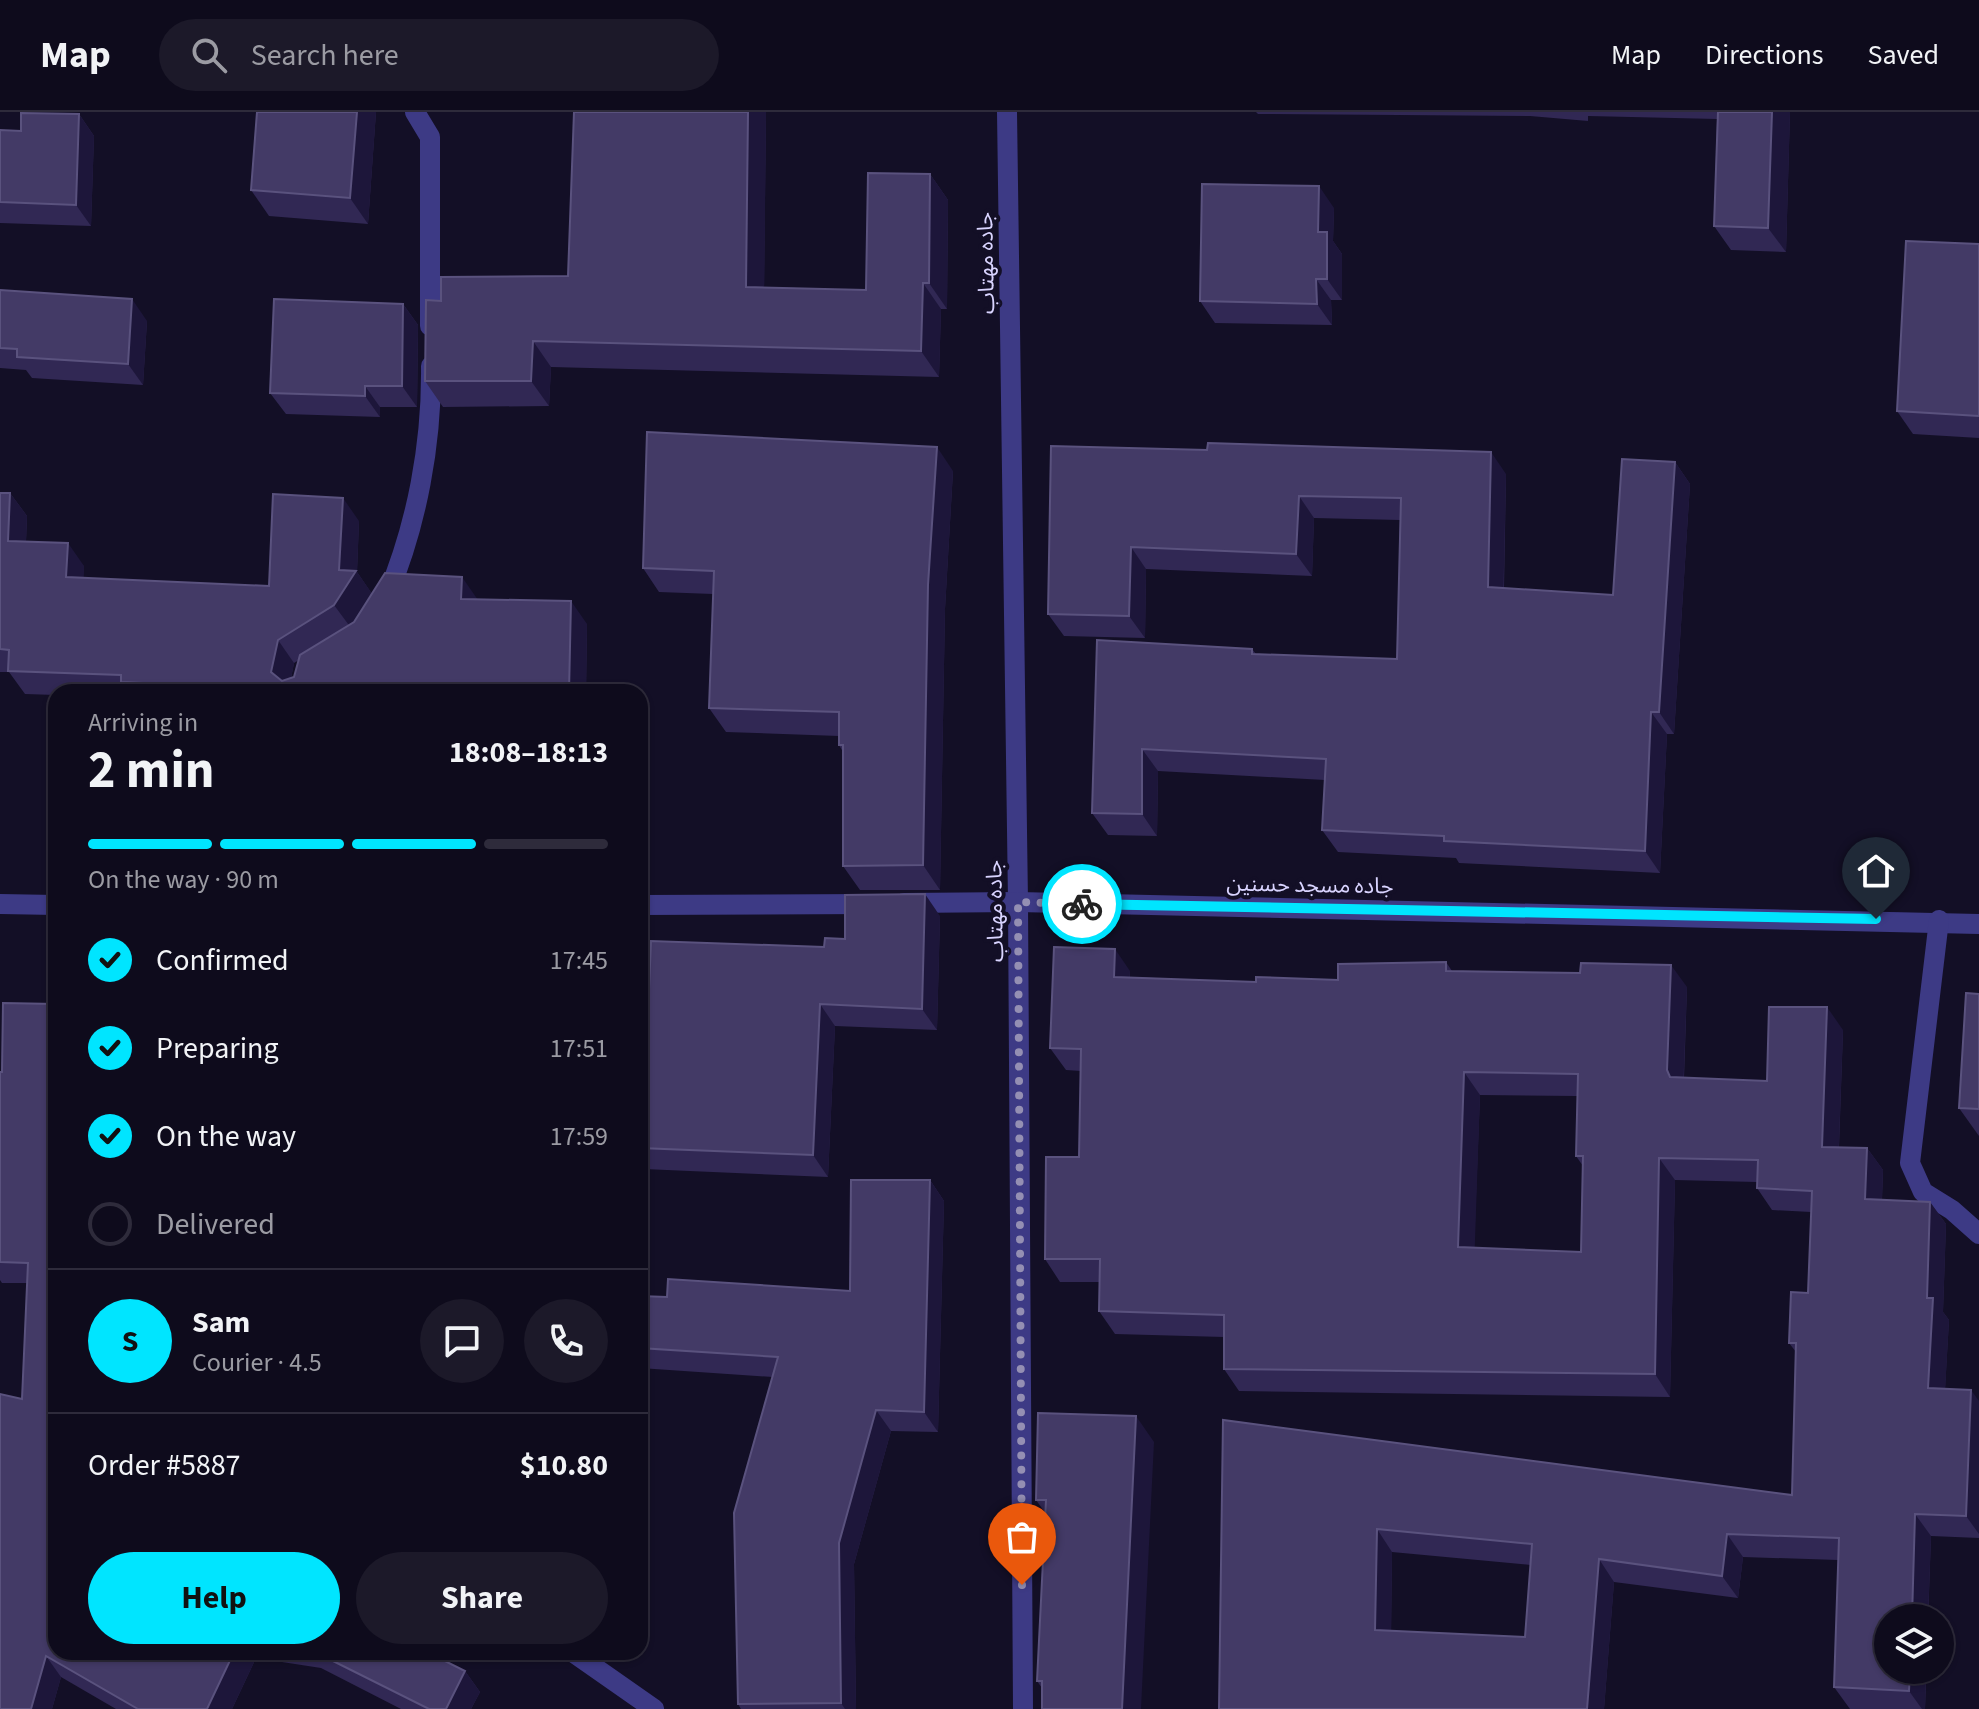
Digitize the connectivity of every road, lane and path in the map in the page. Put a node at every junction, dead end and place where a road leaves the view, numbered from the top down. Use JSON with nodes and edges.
{"nodes":[{"id":1,"x":415,"y":112,"type":"edge"},
{"id":2,"x":1007,"y":112,"type":"edge"},
{"id":3,"x":374,"y":616,"type":"edge"},
{"id":4,"x":1018,"y":902,"type":"junction"},
{"id":5,"x":0,"y":904,"type":"edge"},
{"id":6,"x":48,"y":905,"type":"edge"},
{"id":7,"x":648,"y":905,"type":"edge"},
{"id":8,"x":1939,"y":920,"type":"junction"},
{"id":9,"x":1979,"y":924,"type":"edge"},
{"id":10,"x":1979,"y":1234,"type":"edge"},
{"id":11,"x":584,"y":1660,"type":"edge"},
{"id":12,"x":654,"y":1709,"type":"edge"},
{"id":13,"x":1023,"y":1709,"type":"edge"}],
"edges":[{"from":1,"to":3,"type":"street"},
{"from":2,"to":4,"type":"street","name":"جاده مهتاب"},
{"from":4,"to":7,"type":"street","name":"جاده مسجد حسنین"},
{"from":4,"to":8,"type":"street","name":"جاده مسجد حسنین"},
{"from":4,"to":13,"type":"street","name":"جاده مهتاب"},
{"from":5,"to":6,"type":"street"},
{"from":8,"to":9,"type":"street","name":"جاده مسجد حسنین"},
{"from":8,"to":10,"type":"street"},
{"from":11,"to":12,"type":"street"}]}
